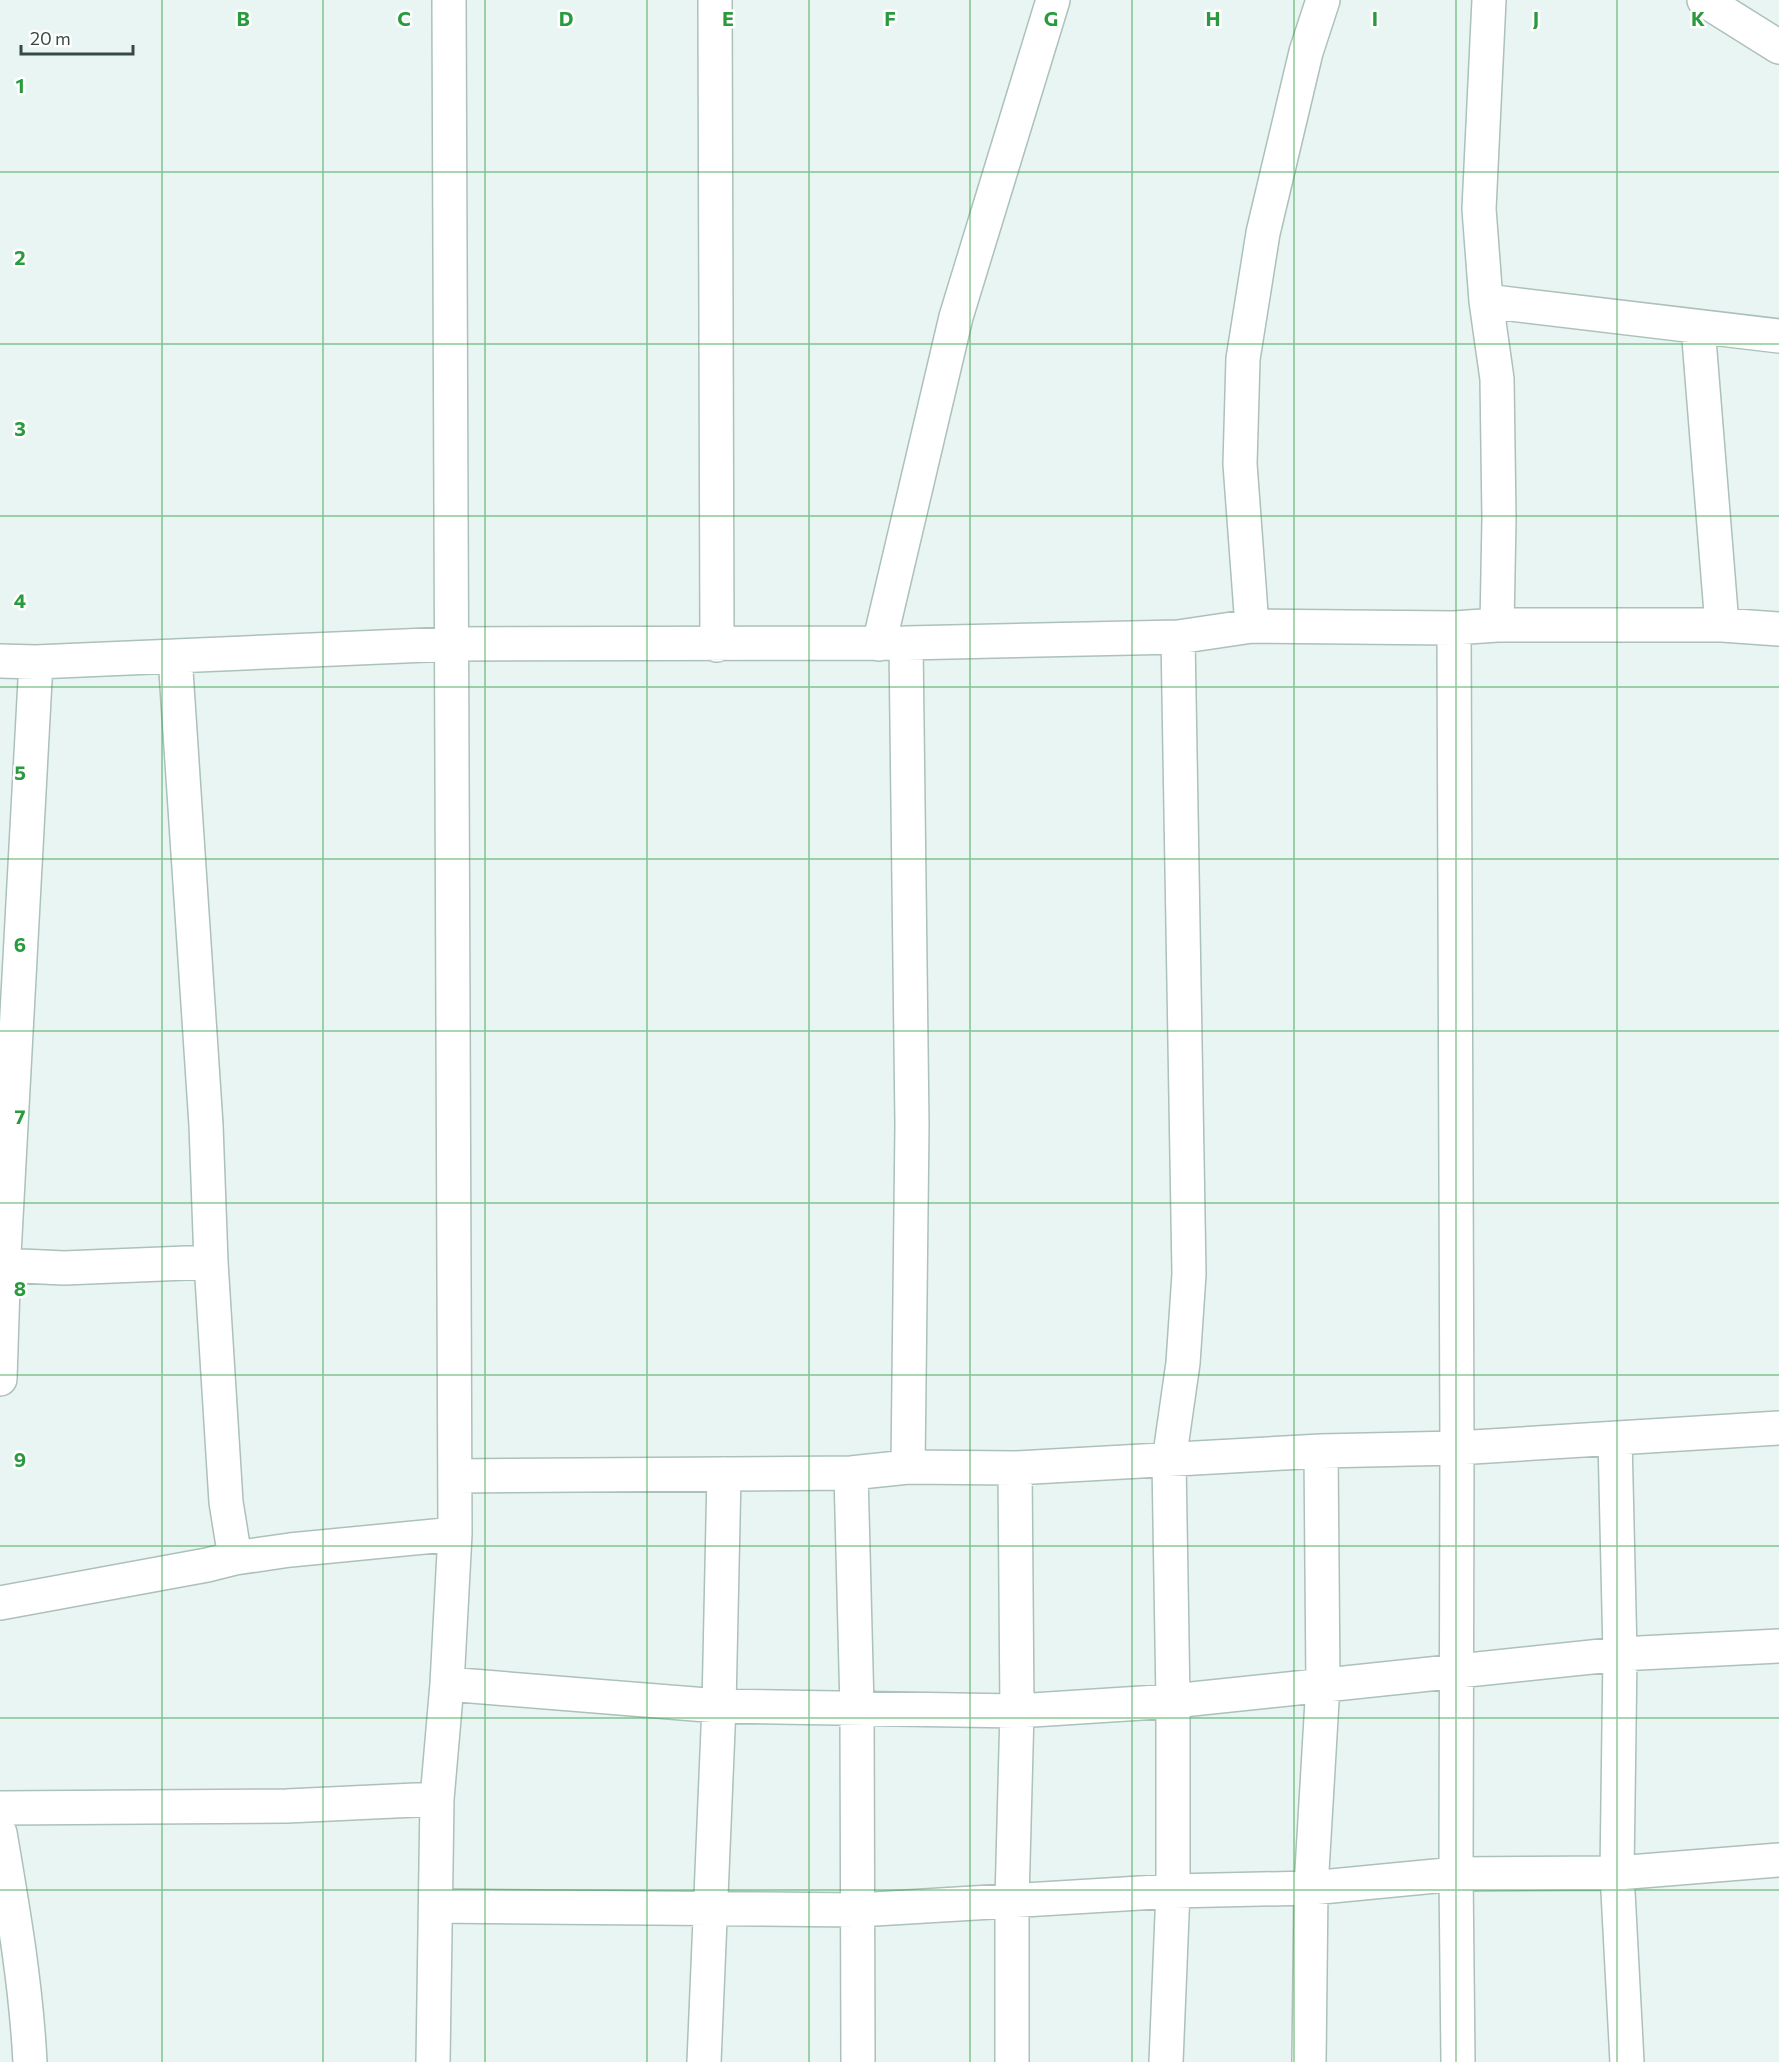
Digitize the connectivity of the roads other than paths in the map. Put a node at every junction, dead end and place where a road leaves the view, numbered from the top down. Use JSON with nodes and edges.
{"nodes":[{"id":1,"x":448,"y":0,"type":"edge"},
{"id":2,"x":715,"y":0,"type":"edge"},
{"id":3,"x":1053,"y":0,"type":"edge"},
{"id":4,"x":1323,"y":0,"type":"edge"},
{"id":5,"x":1489,"y":0,"type":"edge"},
{"id":6,"x":1704,"y":0,"type":"edge"},
{"id":7,"x":1779,"y":47,"type":"edge"},
{"id":8,"x":1486,"y":301,"type":"junction"},
{"id":9,"x":1698,"y":327,"type":"junction"},
{"id":10,"x":1779,"y":336,"type":"edge"},
{"id":11,"x":1497,"y":625,"type":"junction"},
{"id":12,"x":1722,"y":625,"type":"junction"},
{"id":13,"x":1252,"y":627,"type":"junction"},
{"id":14,"x":1454,"y":628,"type":"junction"},
{"id":15,"x":1779,"y":629,"type":"edge"},
{"id":16,"x":1178,"y":637,"type":"junction"},
{"id":17,"x":892,"y":644,"type":"junction"},
{"id":18,"x":450,"y":645,"type":"junction"},
{"id":19,"x":717,"y":645,"type":"junction"},
{"id":20,"x":175,"y":656,"type":"junction"},
{"id":21,"x":0,"y":660,"type":"edge"},
{"id":22,"x":36,"y":662,"type":"junction"},
{"id":23,"x":11,"y":931,"type":"edge"},
{"id":24,"x":7,"y":1087,"type":"edge"},
{"id":25,"x":211,"y":1262,"type":"junction"},
{"id":26,"x":2,"y":1265,"type":"edge"},
{"id":27,"x":0,"y":1379,"type":"edge"},
{"id":28,"x":1779,"y":1428,"type":"edge"},
{"id":29,"x":1615,"y":1439,"type":"junction"},
{"id":30,"x":1457,"y":1448,"type":"junction"},
{"id":31,"x":1321,"y":1451,"type":"junction"},
{"id":32,"x":1170,"y":1461,"type":"junction"},
{"id":33,"x":908,"y":1467,"type":"junction"},
{"id":34,"x":1016,"y":1467,"type":"junction"},
{"id":35,"x":851,"y":1473,"type":"junction"},
{"id":36,"x":723,"y":1474,"type":"junction"},
{"id":37,"x":455,"y":1476,"type":"junction"},
{"id":38,"x":455,"y":1534,"type":"junction"},
{"id":39,"x":235,"y":1558,"type":"junction"},
{"id":40,"x":0,"y":1603,"type":"edge"},
{"id":41,"x":1779,"y":1646,"type":"edge"},
{"id":42,"x":1620,"y":1654,"type":"junction"},
{"id":43,"x":1456,"y":1671,"type":"junction"},
{"id":44,"x":447,"y":1684,"type":"junction"},
{"id":45,"x":1323,"y":1684,"type":"junction"},
{"id":46,"x":1173,"y":1701,"type":"junction"},
{"id":47,"x":719,"y":1706,"type":"junction"},
{"id":48,"x":857,"y":1708,"type":"junction"},
{"id":49,"x":1017,"y":1711,"type":"junction"},
{"id":50,"x":437,"y":1799,"type":"junction"},
{"id":51,"x":0,"y":1808,"type":"edge"},
{"id":52,"x":0,"y":1833,"type":"edge"},
{"id":53,"x":1779,"y":1860,"type":"edge"},
{"id":54,"x":1456,"y":1874,"type":"junction"},
{"id":55,"x":1617,"y":1874,"type":"junction"},
{"id":56,"x":1311,"y":1888,"type":"junction"},
{"id":57,"x":1173,"y":1891,"type":"junction"},
{"id":58,"x":1012,"y":1900,"type":"junction"},
{"id":59,"x":436,"y":1906,"type":"junction"},
{"id":60,"x":711,"y":1908,"type":"junction"},
{"id":61,"x":858,"y":1910,"type":"junction"},
{"id":62,"x":30,"y":2062,"type":"edge"},
{"id":63,"x":433,"y":2062,"type":"edge"},
{"id":64,"x":705,"y":2062,"type":"edge"},
{"id":65,"x":858,"y":2062,"type":"edge"},
{"id":66,"x":1012,"y":2062,"type":"edge"},
{"id":67,"x":1166,"y":2062,"type":"edge"},
{"id":68,"x":1309,"y":2062,"type":"edge"},
{"id":69,"x":1458,"y":2062,"type":"edge"},
{"id":70,"x":1627,"y":2062,"type":"edge"}],
"edges":[{"from":1,"to":18,"type":"street"},
{"from":2,"to":19,"type":"street"},
{"from":3,"to":17,"type":"street"},
{"from":4,"to":13,"type":"street"},
{"from":5,"to":8,"type":"street"},
{"from":6,"to":7,"type":"street"},
{"from":8,"to":9,"type":"street"},
{"from":8,"to":11,"type":"street"},
{"from":9,"to":10,"type":"street"},
{"from":9,"to":12,"type":"street"},
{"from":11,"to":12,"type":"street"},
{"from":11,"to":14,"type":"street"},
{"from":12,"to":15,"type":"street"},
{"from":13,"to":14,"type":"street"},
{"from":13,"to":16,"type":"street"},
{"from":14,"to":30,"type":"street"},
{"from":16,"to":17,"type":"street"},
{"from":16,"to":32,"type":"street"},
{"from":17,"to":19,"type":"street"},
{"from":17,"to":33,"type":"street"},
{"from":18,"to":19,"type":"street"},
{"from":18,"to":20,"type":"street"},
{"from":18,"to":37,"type":"street"},
{"from":20,"to":22,"type":"street"},
{"from":20,"to":25,"type":"street"},
{"from":21,"to":22,"type":"street"},
{"from":22,"to":23,"type":"street"},
{"from":23,"to":24,"type":"street"},
{"from":24,"to":26,"type":"street"},
{"from":25,"to":26,"type":"street"},
{"from":25,"to":39,"type":"street"},
{"from":26,"to":27,"type":"street"},
{"from":28,"to":29,"type":"street"},
{"from":29,"to":30,"type":"street"},
{"from":29,"to":42,"type":"street"},
{"from":30,"to":31,"type":"street"},
{"from":30,"to":43,"type":"street"},
{"from":31,"to":32,"type":"street"},
{"from":31,"to":45,"type":"street"},
{"from":32,"to":34,"type":"street"},
{"from":32,"to":46,"type":"street"},
{"from":33,"to":34,"type":"street"},
{"from":33,"to":35,"type":"street"},
{"from":34,"to":49,"type":"street"},
{"from":35,"to":36,"type":"street"},
{"from":35,"to":48,"type":"street"},
{"from":36,"to":37,"type":"street"},
{"from":36,"to":47,"type":"street"},
{"from":37,"to":38,"type":"street"},
{"from":38,"to":39,"type":"street"},
{"from":38,"to":44,"type":"street"},
{"from":39,"to":40,"type":"street"},
{"from":41,"to":42,"type":"street"},
{"from":42,"to":43,"type":"street"},
{"from":42,"to":55,"type":"street"},
{"from":43,"to":45,"type":"street"},
{"from":43,"to":54,"type":"street"},
{"from":44,"to":47,"type":"street"},
{"from":44,"to":50,"type":"street"},
{"from":45,"to":46,"type":"street"},
{"from":45,"to":56,"type":"street"},
{"from":46,"to":49,"type":"street"},
{"from":46,"to":57,"type":"street"},
{"from":47,"to":48,"type":"street"},
{"from":47,"to":60,"type":"street"},
{"from":48,"to":49,"type":"street"},
{"from":48,"to":61,"type":"street"},
{"from":49,"to":58,"type":"street"},
{"from":50,"to":51,"type":"street"},
{"from":50,"to":59,"type":"street"},
{"from":52,"to":62,"type":"street"},
{"from":53,"to":55,"type":"street"},
{"from":54,"to":55,"type":"street"},
{"from":54,"to":56,"type":"street"},
{"from":54,"to":69,"type":"street"},
{"from":55,"to":70,"type":"street"},
{"from":56,"to":57,"type":"street"},
{"from":56,"to":68,"type":"street"},
{"from":57,"to":58,"type":"street"},
{"from":57,"to":67,"type":"street"},
{"from":58,"to":61,"type":"street"},
{"from":58,"to":66,"type":"street"},
{"from":59,"to":60,"type":"street"},
{"from":59,"to":63,"type":"street"},
{"from":60,"to":61,"type":"street"},
{"from":60,"to":64,"type":"street"},
{"from":61,"to":65,"type":"street"}]}
